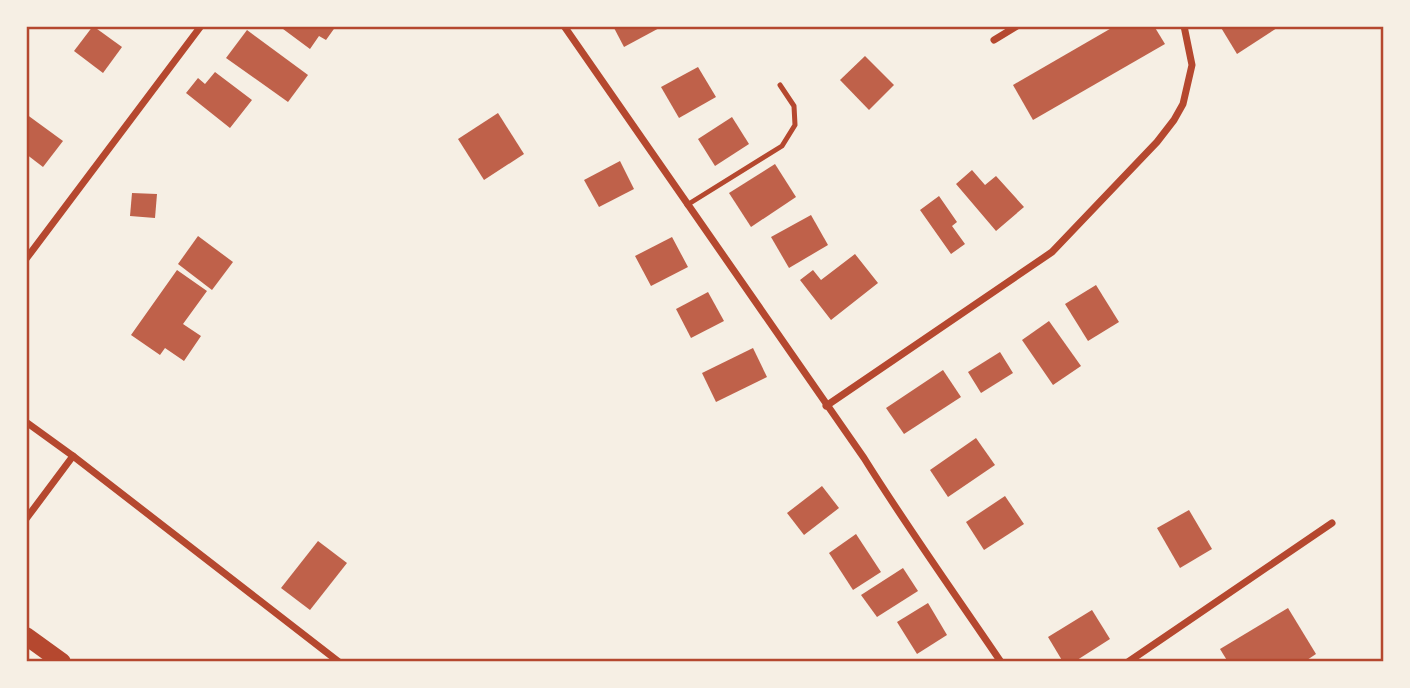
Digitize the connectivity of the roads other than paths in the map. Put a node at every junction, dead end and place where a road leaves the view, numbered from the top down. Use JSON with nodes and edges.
{"nodes":[{"id":1,"x":201,"y":26,"type":"edge"},
{"id":2,"x":564,"y":26,"type":"edge"},
{"id":3,"x":1017,"y":26,"type":"edge"},
{"id":4,"x":1184,"y":26,"type":"edge"},
{"id":5,"x":994,"y":40,"type":"dead end"},
{"id":6,"x":780,"y":85,"type":"dead end"},
{"id":7,"x":687,"y":205,"type":"junction"},
{"id":8,"x":26,"y":259,"type":"edge"},
{"id":9,"x":827,"y":406,"type":"junction"},
{"id":10,"x":26,"y":422,"type":"edge"},
{"id":11,"x":73,"y":456,"type":"junction"},
{"id":12,"x":26,"y":519,"type":"edge"},
{"id":13,"x":1332,"y":523,"type":"dead end"},
{"id":14,"x":26,"y":636,"type":"edge"},
{"id":15,"x":62,"y":662,"type":"edge"},
{"id":16,"x":339,"y":662,"type":"edge"},
{"id":17,"x":1001,"y":662,"type":"edge"},
{"id":18,"x":1128,"y":662,"type":"edge"}],
"edges":[{"from":1,"to":8,"type":"street"},
{"from":2,"to":7,"type":"street"},
{"from":3,"to":5,"type":"street"},
{"from":4,"to":9,"type":"street"},
{"from":6,"to":7,"type":"lane"},
{"from":7,"to":9,"type":"street"},
{"from":9,"to":17,"type":"street"},
{"from":10,"to":11,"type":"street"},
{"from":11,"to":12,"type":"street"},
{"from":11,"to":16,"type":"street"},
{"from":13,"to":18,"type":"street"},
{"from":14,"to":15,"type":"main road"}]}
